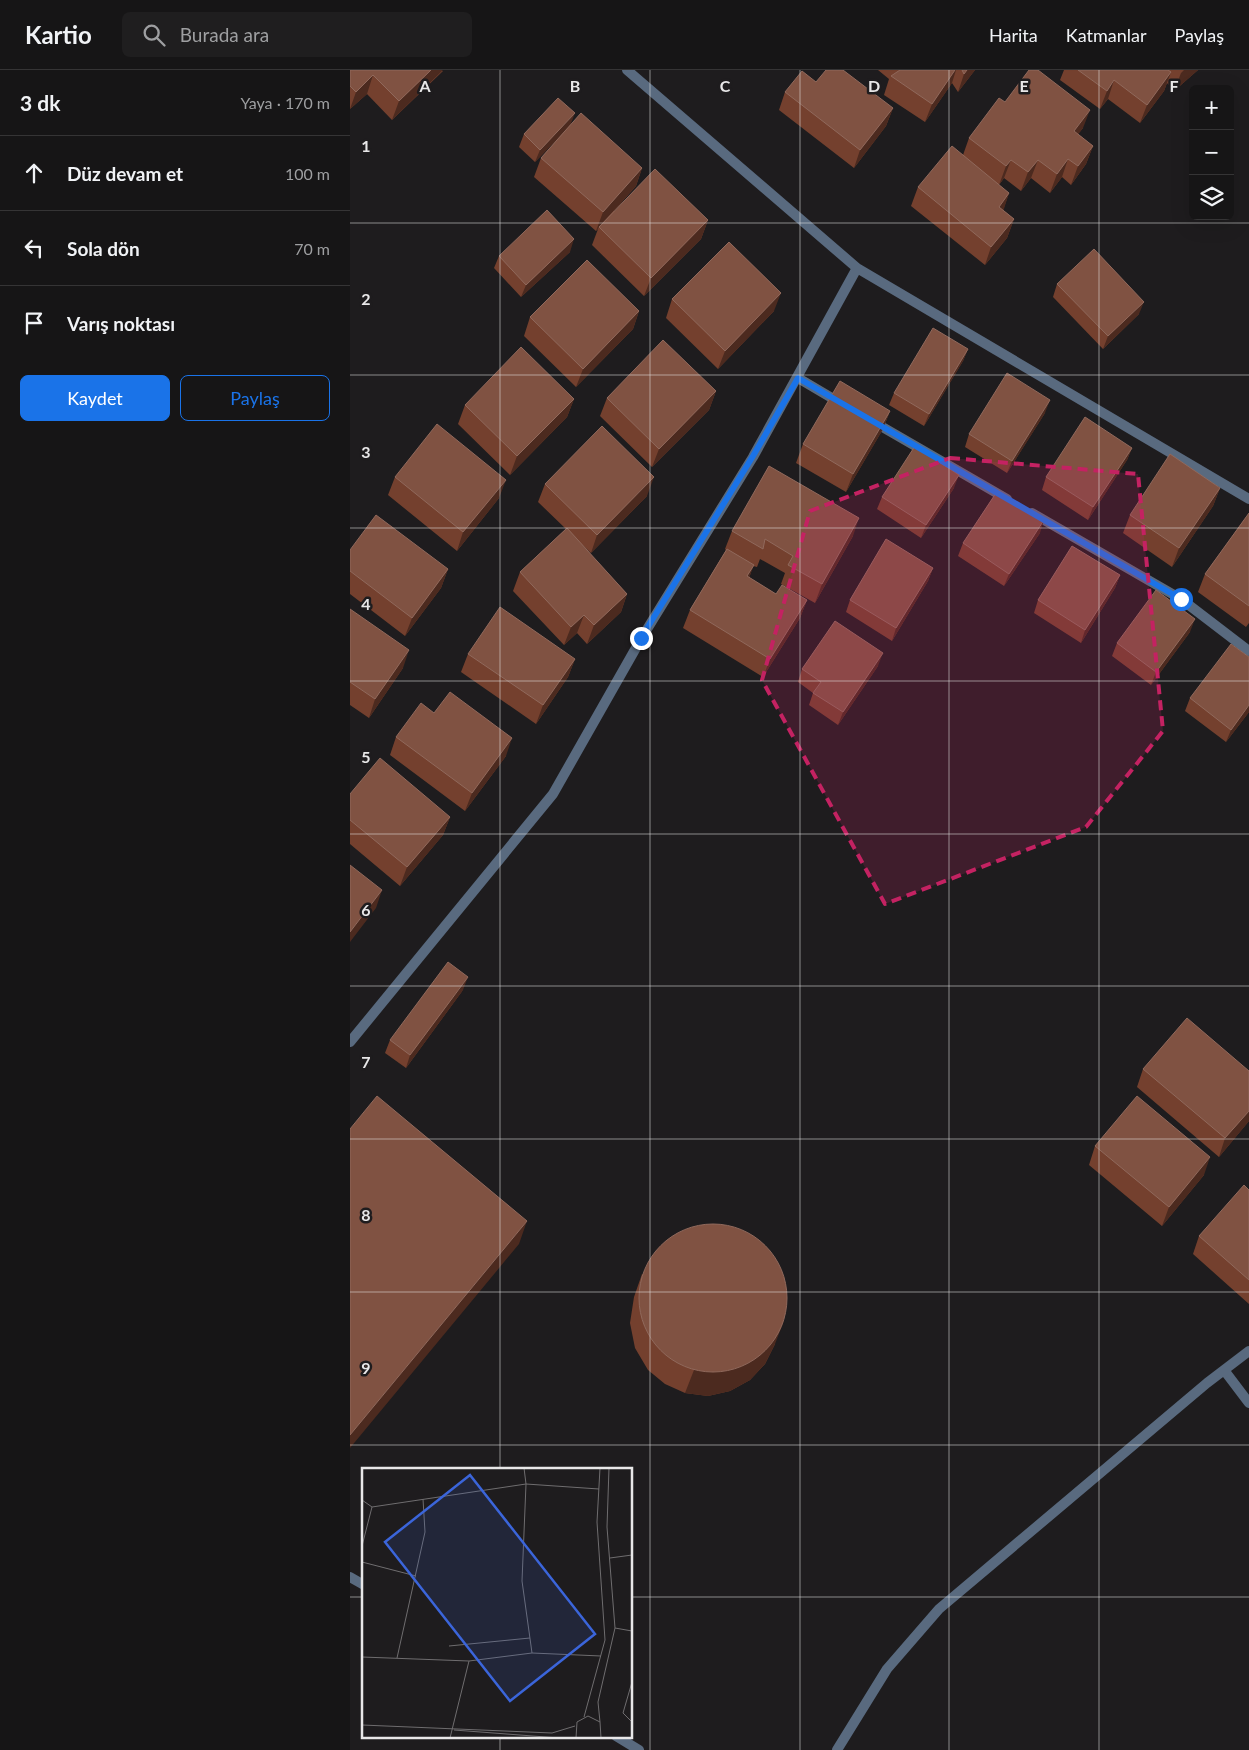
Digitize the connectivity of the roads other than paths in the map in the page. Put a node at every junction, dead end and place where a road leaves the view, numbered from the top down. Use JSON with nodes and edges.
{"nodes":[{"id":1,"x":626,"y":70,"type":"edge"},
{"id":2,"x":857,"y":268,"type":"junction"},
{"id":3,"x":798,"y":378,"type":"junction"},
{"id":4,"x":849,"y":407,"type":"edge"},
{"id":5,"x":866,"y":417,"type":"edge"},
{"id":6,"x":1249,"y":499,"type":"edge"},
{"id":7,"x":1249,"y":651,"type":"edge"},
{"id":8,"x":350,"y":1042,"type":"edge"},
{"id":9,"x":1249,"y":1351,"type":"edge"},
{"id":10,"x":1224,"y":1370,"type":"junction"},
{"id":11,"x":1249,"y":1403,"type":"edge"},
{"id":12,"x":350,"y":1576,"type":"edge"},
{"id":13,"x":362,"y":1584,"type":"edge"},
{"id":14,"x":619,"y":1738,"type":"edge"},
{"id":15,"x":639,"y":1750,"type":"edge"},
{"id":16,"x":837,"y":1750,"type":"edge"}],
"edges":[{"from":1,"to":2,"type":"street"},
{"from":2,"to":3,"type":"street"},
{"from":2,"to":6,"type":"street"},
{"from":3,"to":4,"type":"street"},
{"from":3,"to":8,"type":"street"},
{"from":5,"to":7,"type":"street"},
{"from":9,"to":10,"type":"street"},
{"from":10,"to":11,"type":"street"},
{"from":10,"to":16,"type":"street"},
{"from":12,"to":13,"type":"street"},
{"from":14,"to":15,"type":"street"}]}
